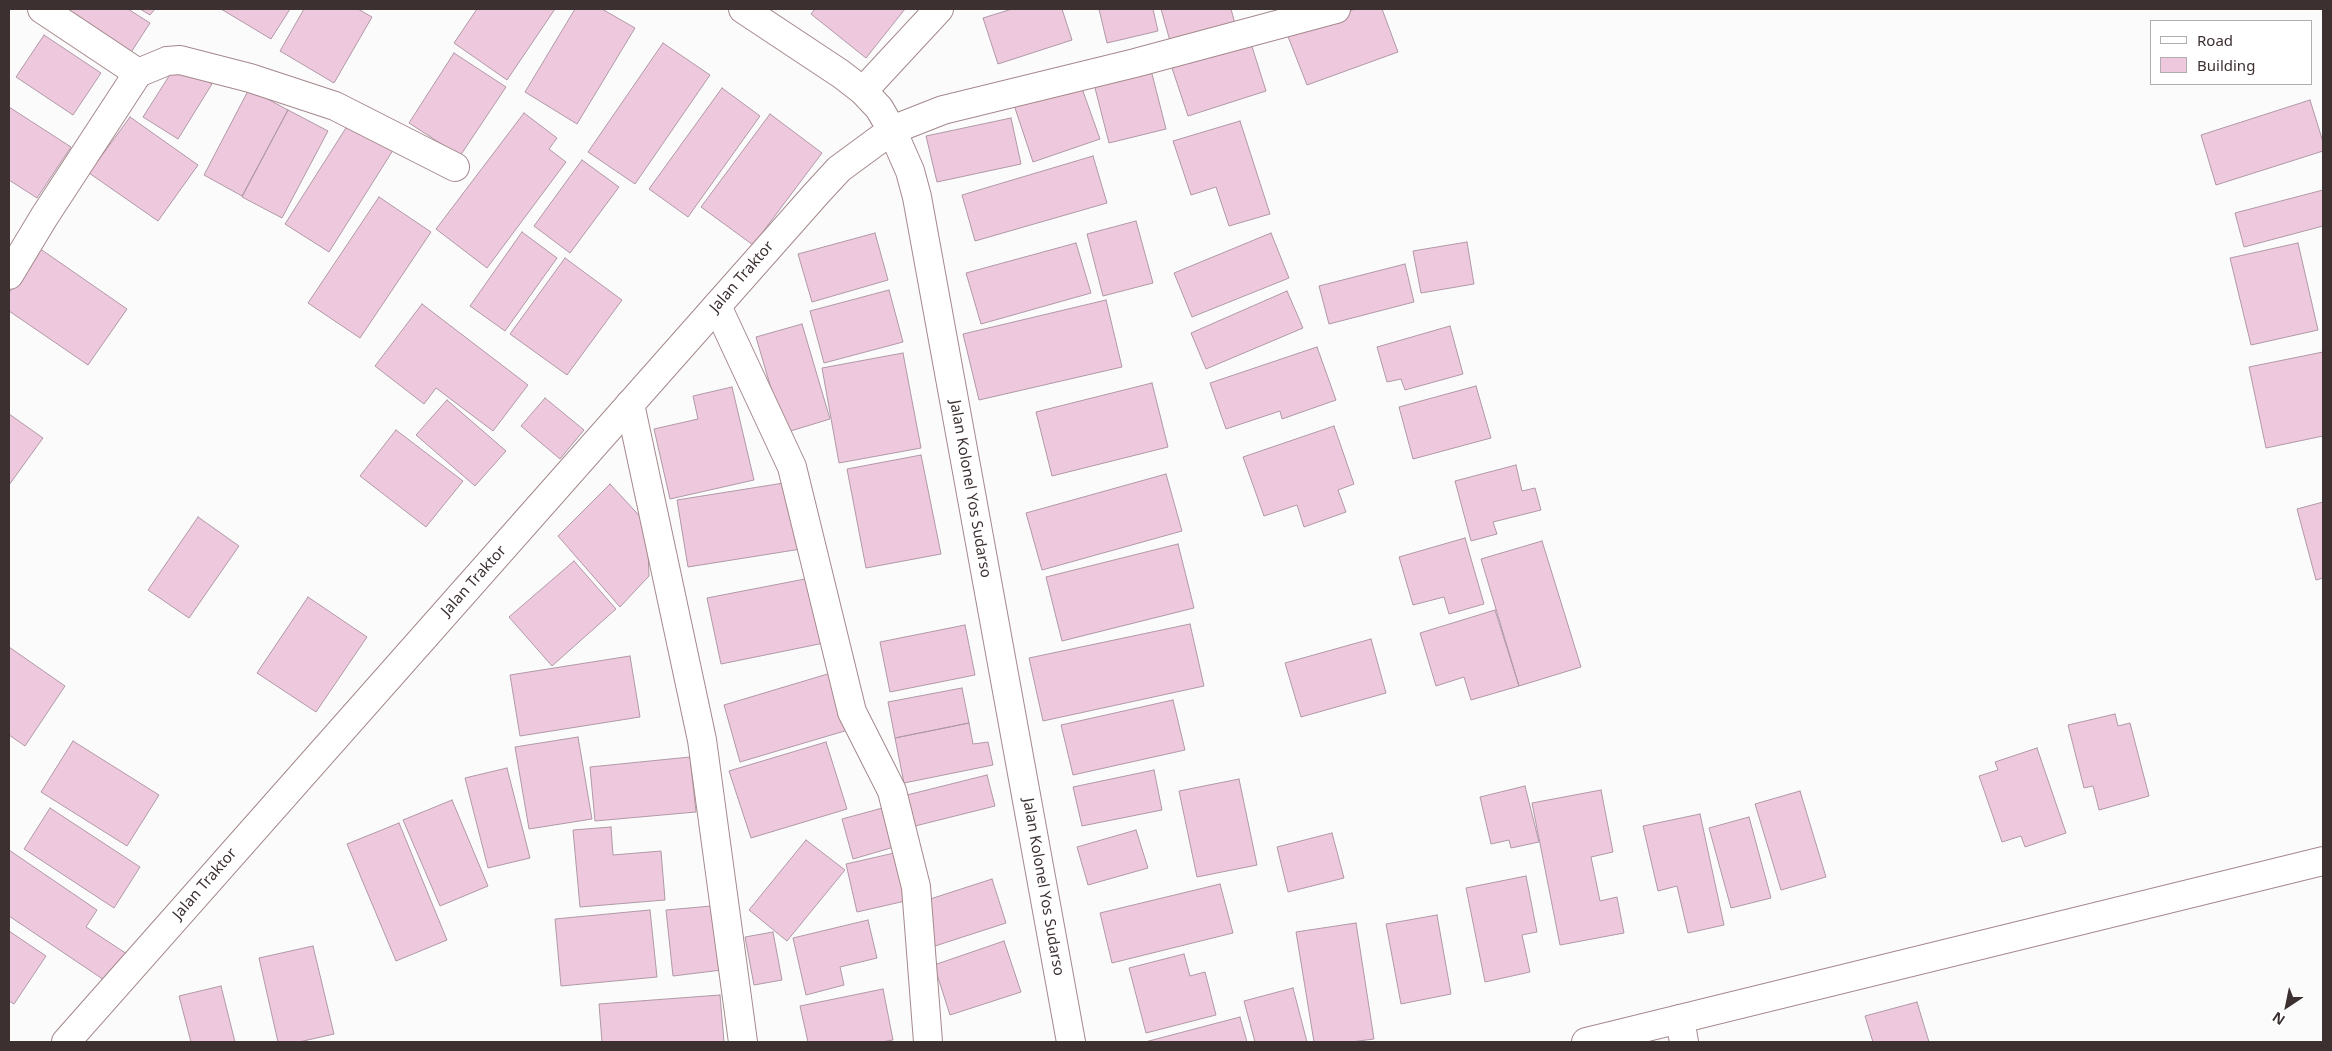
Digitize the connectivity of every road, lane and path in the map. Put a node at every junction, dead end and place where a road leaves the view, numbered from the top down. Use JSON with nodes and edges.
{"nodes":[{"id":1,"x":42,"y":9,"type":"edge"},
{"id":2,"x":743,"y":9,"type":"edge"},
{"id":3,"x":939,"y":9,"type":"edge"},
{"id":4,"x":1336,"y":9,"type":"edge"},
{"id":5,"x":1247,"y":20,"type":"edge"},
{"id":6,"x":138,"y":73,"type":"junction"},
{"id":7,"x":863,"y":91,"type":"junction"},
{"id":8,"x":892,"y":130,"type":"junction"},
{"id":9,"x":455,"y":167,"type":"dead end"},
{"id":10,"x":9,"y":275,"type":"edge"},
{"id":11,"x":717,"y":306,"type":"junction"},
{"id":12,"x":630,"y":404,"type":"junction"},
{"id":13,"x":2323,"y":861,"type":"edge"},
{"id":14,"x":1682,"y":1031,"type":"edge"},
{"id":15,"x":66,"y":1042,"type":"edge"},
{"id":16,"x":743,"y":1042,"type":"edge"},
{"id":17,"x":928,"y":1042,"type":"edge"},
{"id":18,"x":1071,"y":1042,"type":"edge"},
{"id":19,"x":1586,"y":1042,"type":"edge"}],
"edges":[{"from":1,"to":6,"type":"street"},
{"from":2,"to":7,"type":"street","name":"Jalan Kolonel Yos Sudarso"},
{"from":3,"to":7,"type":"street"},
{"from":4,"to":5,"type":"street","name":"Jalan Traktor"},
{"from":5,"to":8,"type":"street","name":"Jalan Traktor"},
{"from":6,"to":9,"type":"street"},
{"from":6,"to":10,"type":"street"},
{"from":7,"to":8,"type":"street","name":"Jalan Kolonel Yos Sudarso"},
{"from":8,"to":11,"type":"street","name":"Jalan Traktor"},
{"from":8,"to":18,"type":"street","name":"Jalan Kolonel Yos Sudarso"},
{"from":11,"to":12,"type":"street","name":"Jalan Traktor"},
{"from":11,"to":17,"type":"street"},
{"from":12,"to":15,"type":"street","name":"Jalan Traktor"},
{"from":12,"to":16,"type":"street"},
{"from":13,"to":14,"type":"street"},
{"from":14,"to":19,"type":"street"}]}
